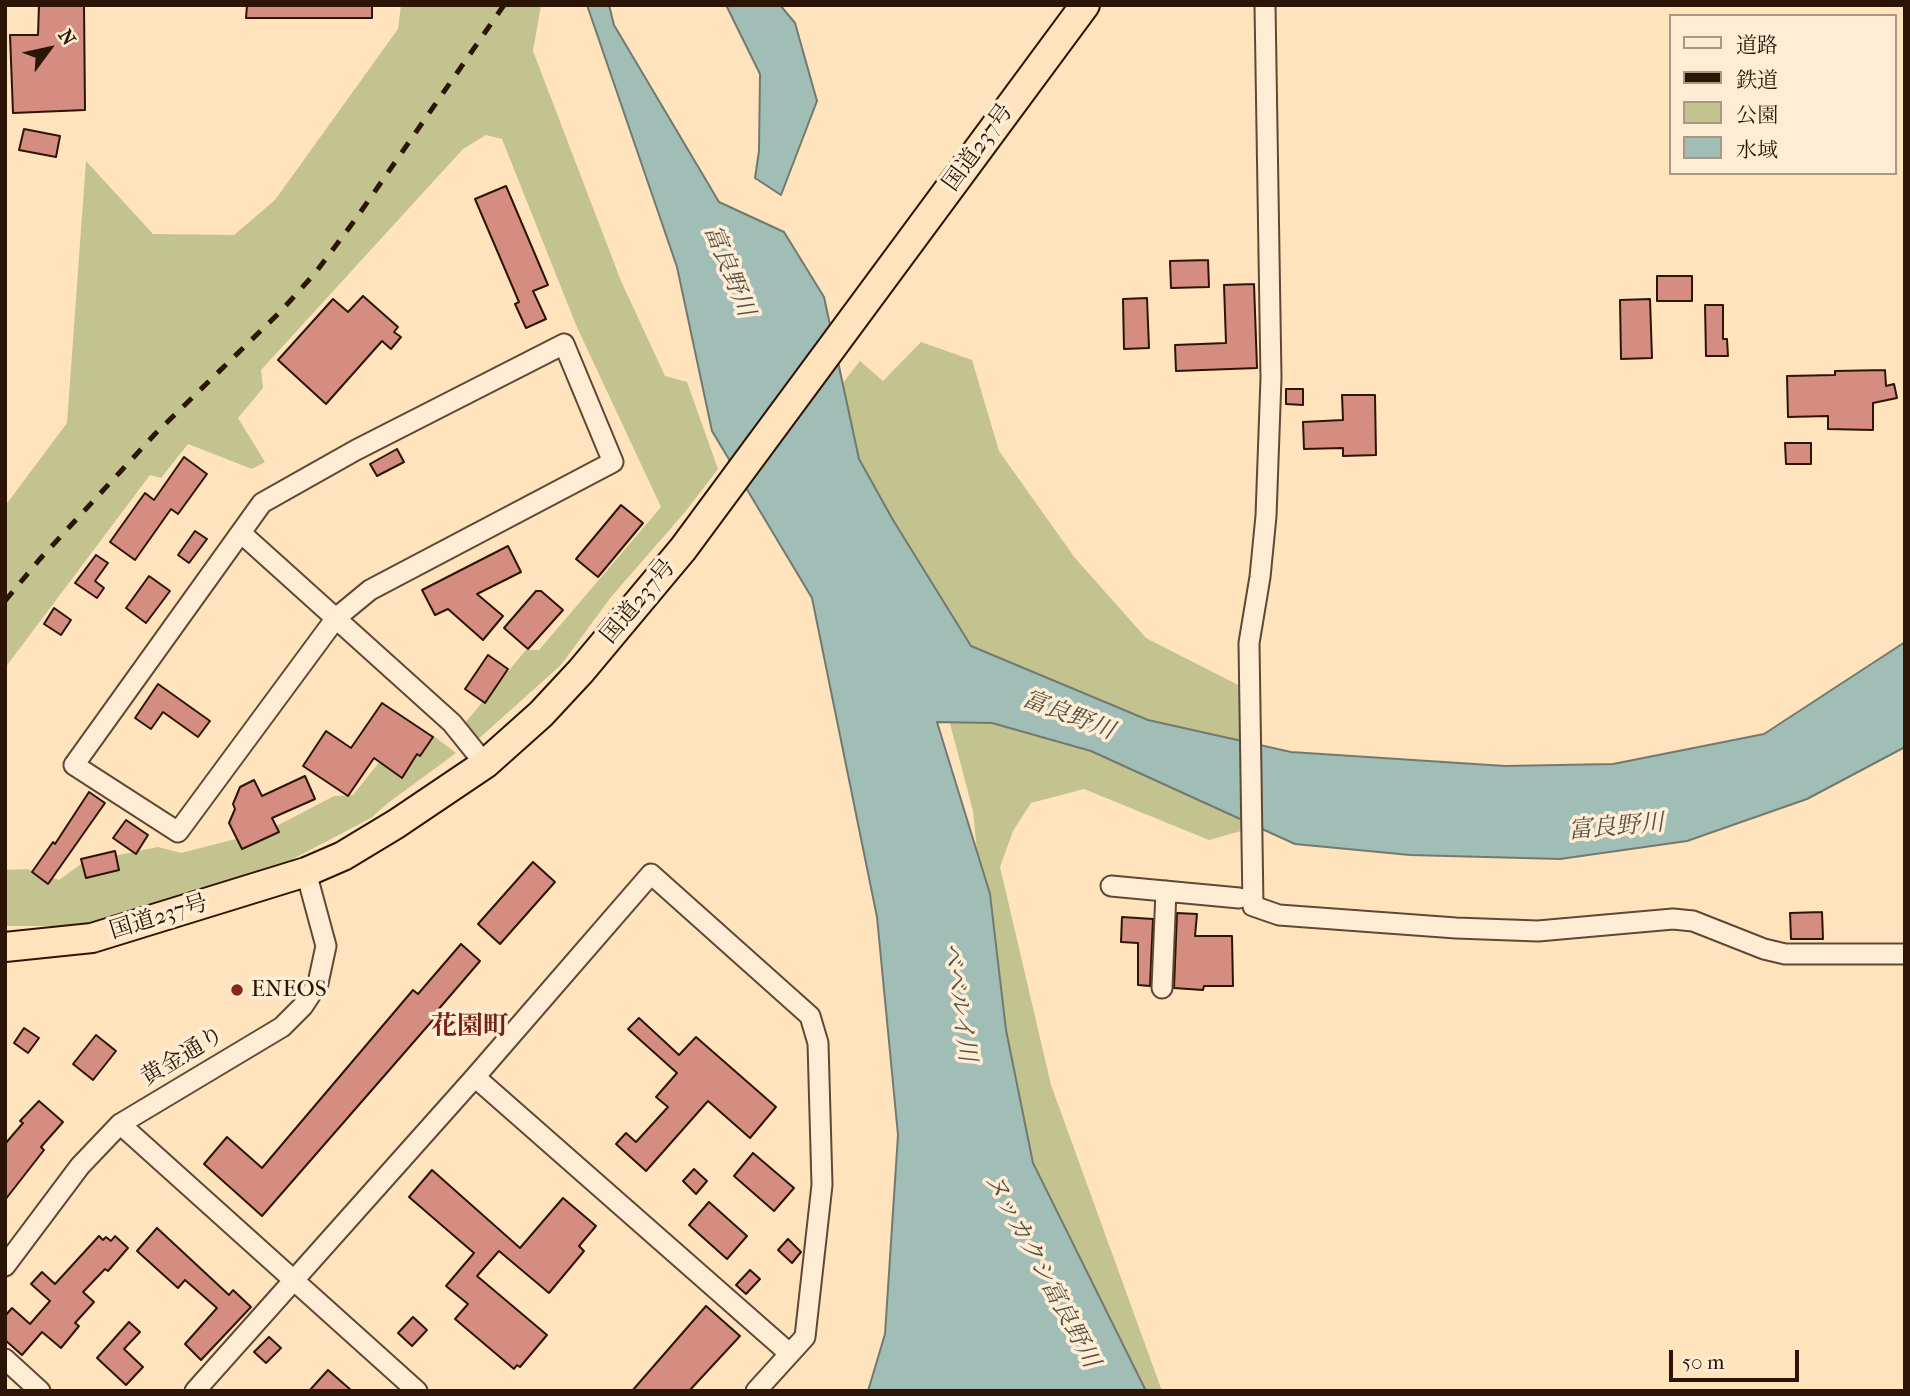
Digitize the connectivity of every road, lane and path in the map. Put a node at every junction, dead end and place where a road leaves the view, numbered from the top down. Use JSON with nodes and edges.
{"nodes":[{"id":1,"x":1085,"y":5,"type":"edge"},
{"id":2,"x":1265,"y":5,"type":"edge"},
{"id":3,"x":241,"y":533,"type":"junction"},
{"id":4,"x":336,"y":618,"type":"junction"},
{"id":5,"x":485,"y":764,"type":"junction"},
{"id":6,"x":306,"y":872,"type":"junction"},
{"id":7,"x":1111,"y":886,"type":"dead end"},
{"id":8,"x":1166,"y":891,"type":"junction"},
{"id":9,"x":1245,"y":894,"type":"junction"},
{"id":10,"x":5,"y":947,"type":"edge"},
{"id":11,"x":1905,"y":954,"type":"edge"},
{"id":12,"x":1161,"y":988,"type":"dead end"},
{"id":13,"x":475,"y":1077,"type":"junction"},
{"id":14,"x":120,"y":1124,"type":"junction"},
{"id":15,"x":5,"y":1266,"type":"edge"},
{"id":16,"x":294,"y":1282,"type":"junction"},
{"id":17,"x":789,"y":1353,"type":"junction"},
{"id":18,"x":5,"y":1359,"type":"edge"},
{"id":19,"x":40,"y":1391,"type":"edge"},
{"id":20,"x":195,"y":1391,"type":"edge"},
{"id":21,"x":417,"y":1391,"type":"edge"},
{"id":22,"x":756,"y":1391,"type":"edge"}],
"edges":[{"from":1,"to":5,"type":"highway","name":"国道237号"},
{"from":2,"to":9,"type":"street"},
{"from":3,"to":4,"type":"street"},
{"from":3,"to":4,"type":"street"},
{"from":3,"to":4,"type":"street"},
{"from":4,"to":5,"type":"street"},
{"from":5,"to":6,"type":"highway","name":"国道237号"},
{"from":6,"to":10,"type":"highway","name":"国道237号"},
{"from":6,"to":14,"type":"street","name":"黄金通り"},
{"from":7,"to":8,"type":"street"},
{"from":8,"to":9,"type":"street"},
{"from":8,"to":12,"type":"street"},
{"from":9,"to":11,"type":"street"},
{"from":13,"to":16,"type":"street"},
{"from":13,"to":17,"type":"street"},
{"from":13,"to":17,"type":"street"},
{"from":14,"to":15,"type":"street","name":"黄金通り"},
{"from":14,"to":16,"type":"street"},
{"from":16,"to":20,"type":"street"},
{"from":16,"to":21,"type":"street"},
{"from":17,"to":22,"type":"street"},
{"from":18,"to":19,"type":"street"}]}
